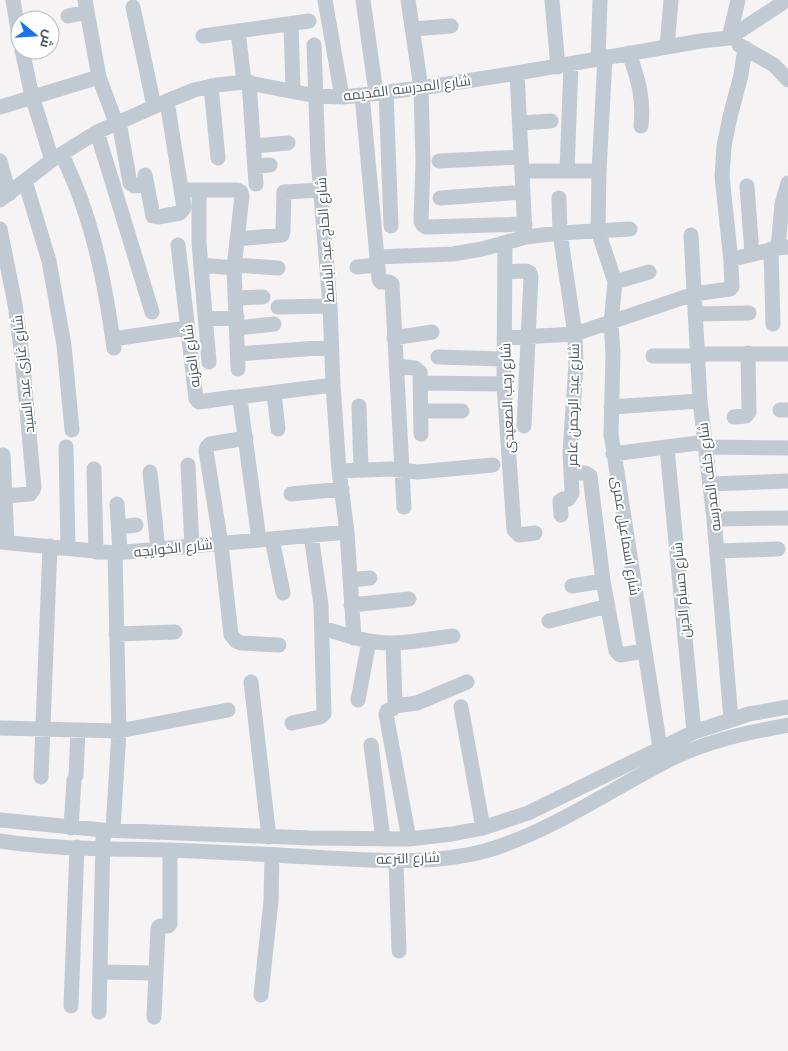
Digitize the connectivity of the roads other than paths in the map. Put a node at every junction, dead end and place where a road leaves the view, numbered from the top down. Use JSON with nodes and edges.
{"nodes":[{"id":1,"x":325,"y":0,"type":"edge"},
{"id":2,"x":363,"y":0,"type":"edge"},
{"id":3,"x":408,"y":0,"type":"edge"},
{"id":4,"x":552,"y":0,"type":"edge"},
{"id":5,"x":600,"y":0,"type":"edge"},
{"id":6,"x":671,"y":0,"type":"edge"},
{"id":7,"x":738,"y":0,"type":"edge"},
{"id":8,"x":787,"y":0,"type":"edge"},
{"id":9,"x":86,"y":6,"type":"edge"},
{"id":10,"x":133,"y":7,"type":"dead end"},
{"id":11,"x":68,"y":16,"type":"dead end"},
{"id":12,"x":309,"y":21,"type":"dead end"},
{"id":13,"x":292,"y":24,"type":"junction"},
{"id":14,"x":451,"y":26,"type":"dead end"},
{"id":15,"x":413,"y":29,"type":"junction"},
{"id":16,"x":238,"y":31,"type":"junction"},
{"id":17,"x":202,"y":36,"type":"dead end"},
{"id":18,"x":726,"y":38,"type":"junction"},
{"id":19,"x":314,"y":45,"type":"dead end"},
{"id":20,"x":667,"y":47,"type":"junction"},
{"id":21,"x":746,"y":48,"type":"junction"},
{"id":22,"x":629,"y":54,"type":"junction"},
{"id":23,"x":601,"y":58,"type":"junction"},
{"id":24,"x":24,"y":60,"type":"edge"},
{"id":25,"x":564,"y":65,"type":"junction"},
{"id":26,"x":517,"y":73,"type":"junction"},
{"id":27,"x":99,"y":77,"type":"junction"},
{"id":28,"x":788,"y":80,"type":"edge"},
{"id":29,"x":246,"y":82,"type":"junction"},
{"id":30,"x":211,"y":86,"type":"junction"},
{"id":31,"x":421,"y":88,"type":"junction"},
{"id":32,"x":293,"y":91,"type":"junction"},
{"id":33,"x":375,"y":94,"type":"junction"},
{"id":34,"x":32,"y":96,"type":"junction"},
{"id":35,"x":316,"y":96,"type":"junction"},
{"id":36,"x":342,"y":97,"type":"junction"},
{"id":37,"x":161,"y":104,"type":"junction"},
{"id":38,"x":0,"y":107,"type":"edge"},
{"id":39,"x":551,"y":121,"type":"dead end"},
{"id":40,"x":520,"y":122,"type":"junction"},
{"id":41,"x":118,"y":123,"type":"junction"},
{"id":42,"x":641,"y":126,"type":"dead end"},
{"id":43,"x":97,"y":132,"type":"junction"},
{"id":44,"x":288,"y":144,"type":"dead end"},
{"id":45,"x":253,"y":146,"type":"junction"},
{"id":46,"x":57,"y":157,"type":"junction"},
{"id":47,"x":218,"y":158,"type":"dead end"},
{"id":48,"x":0,"y":161,"type":"edge"},
{"id":49,"x":439,"y":161,"type":"dead end"},
{"id":50,"x":522,"y":164,"type":"junction"},
{"id":51,"x":567,"y":171,"type":"junction"},
{"id":52,"x":598,"y":171,"type":"junction"},
{"id":53,"x":25,"y":181,"type":"junction"},
{"id":54,"x":788,"y":182,"type":"edge"},
{"id":55,"x":256,"y":184,"type":"dead end"},
{"id":56,"x":747,"y":186,"type":"dead end"},
{"id":57,"x":181,"y":190,"type":"junction"},
{"id":58,"x":199,"y":190,"type":"junction"},
{"id":59,"x":322,"y":190,"type":"junction"},
{"id":60,"x":523,"y":192,"type":"junction"},
{"id":61,"x":4,"y":197,"type":"edge"},
{"id":62,"x":440,"y":198,"type":"dead end"},
{"id":63,"x":559,"y":198,"type":"dead end"},
{"id":64,"x":391,"y":226,"type":"dead end"},
{"id":65,"x":0,"y":229,"type":"edge"},
{"id":66,"x":630,"y":229,"type":"dead end"},
{"id":67,"x":525,"y":231,"type":"junction"},
{"id":68,"x":598,"y":231,"type":"junction"},
{"id":69,"x":560,"y":233,"type":"junction"},
{"id":70,"x":691,"y":235,"type":"dead end"},
{"id":71,"x":237,"y":239,"type":"junction"},
{"id":72,"x":505,"y":243,"type":"junction"},
{"id":73,"x":178,"y":245,"type":"dead end"},
{"id":74,"x":779,"y":248,"type":"edge"},
{"id":75,"x":752,"y":254,"type":"junction"},
{"id":76,"x":377,"y":261,"type":"junction"},
{"id":77,"x":731,"y":261,"type":"junction"},
{"id":78,"x":201,"y":265,"type":"junction"},
{"id":79,"x":357,"y":266,"type":"dead end"},
{"id":80,"x":234,"y":267,"type":"junction"},
{"id":81,"x":278,"y":268,"type":"dead end"},
{"id":82,"x":505,"y":272,"type":"junction"},
{"id":83,"x":649,"y":272,"type":"dead end"},
{"id":84,"x":615,"y":282,"type":"junction"},
{"id":85,"x":694,"y":294,"type":"junction"},
{"id":86,"x":263,"y":297,"type":"dead end"},
{"id":87,"x":235,"y":298,"type":"junction"},
{"id":88,"x":330,"y":306,"type":"junction"},
{"id":89,"x":278,"y":307,"type":"dead end"},
{"id":90,"x":152,"y":312,"type":"dead end"},
{"id":91,"x":749,"y":313,"type":"dead end"},
{"id":92,"x":695,"y":314,"type":"junction"},
{"id":93,"x":206,"y":320,"type":"junction"},
{"id":94,"x":237,"y":323,"type":"junction"},
{"id":95,"x":610,"y":323,"type":"junction"},
{"id":96,"x":274,"y":324,"type":"dead end"},
{"id":97,"x":773,"y":324,"type":"dead end"},
{"id":98,"x":187,"y":328,"type":"junction"},
{"id":99,"x":432,"y":332,"type":"dead end"},
{"id":100,"x":575,"y":334,"type":"junction"},
{"id":101,"x":527,"y":337,"type":"junction"},
{"id":102,"x":394,"y":338,"type":"junction"},
{"id":103,"x":504,"y":338,"type":"junction"},
{"id":104,"x":331,"y":347,"type":"junction"},
{"id":105,"x":238,"y":354,"type":"junction"},
{"id":106,"x":748,"y":354,"type":"junction"},
{"id":107,"x":788,"y":354,"type":"edge"},
{"id":108,"x":697,"y":355,"type":"junction"},
{"id":109,"x":653,"y":356,"type":"dead end"},
{"id":110,"x":438,"y":357,"type":"dead end"},
{"id":111,"x":504,"y":359,"type":"junction"},
{"id":112,"x":208,"y":362,"type":"dead end"},
{"id":113,"x":396,"y":366,"type":"junction"},
{"id":114,"x":238,"y":369,"type":"dead end"},
{"id":115,"x":420,"y":383,"type":"junction"},
{"id":116,"x":504,"y":384,"type":"junction"},
{"id":117,"x":333,"y":386,"type":"junction"},
{"id":118,"x":274,"y":393,"type":"junction"},
{"id":119,"x":238,"y":398,"type":"junction"},
{"id":120,"x":700,"y":401,"type":"junction"},
{"id":121,"x":359,"y":406,"type":"dead end"},
{"id":122,"x":611,"y":407,"type":"junction"},
{"id":123,"x":421,"y":411,"type":"junction"},
{"id":124,"x":462,"y":411,"type":"dead end"},
{"id":125,"x":734,"y":417,"type":"dead end"},
{"id":126,"x":524,"y":426,"type":"dead end"},
{"id":127,"x":278,"y":429,"type":"dead end"},
{"id":128,"x":72,"y":430,"type":"dead end"},
{"id":129,"x":421,"y":434,"type":"dead end"},
{"id":130,"x":246,"y":438,"type":"junction"},
{"id":131,"x":705,"y":445,"type":"junction"},
{"id":132,"x":66,"y":447,"type":"dead end"},
{"id":133,"x":667,"y":448,"type":"junction"},
{"id":134,"x":788,"y":448,"type":"edge"},
{"id":135,"x":613,"y":454,"type":"junction"},
{"id":136,"x":3,"y":455,"type":"dead end"},
{"id":137,"x":188,"y":465,"type":"dead end"},
{"id":138,"x":493,"y":465,"type":"dead end"},
{"id":139,"x":94,"y":469,"type":"dead end"},
{"id":140,"x":361,"y":469,"type":"junction"},
{"id":141,"x":401,"y":470,"type":"junction"},
{"id":142,"x":339,"y":471,"type":"junction"},
{"id":143,"x":150,"y":472,"type":"dead end"},
{"id":144,"x":571,"y":474,"type":"junction"},
{"id":145,"x":788,"y":481,"type":"edge"},
{"id":146,"x":710,"y":484,"type":"junction"},
{"id":147,"x":342,"y":489,"type":"junction"},
{"id":148,"x":291,"y":494,"type":"dead end"},
{"id":149,"x":5,"y":496,"type":"junction"},
{"id":150,"x":117,"y":504,"type":"dead end"},
{"id":151,"x":404,"y":507,"type":"dead end"},
{"id":152,"x":561,"y":515,"type":"dead end"},
{"id":153,"x":788,"y":518,"type":"edge"},
{"id":154,"x":714,"y":519,"type":"junction"},
{"id":155,"x":136,"y":525,"type":"dead end"},
{"id":156,"x":119,"y":527,"type":"junction"},
{"id":157,"x":346,"y":532,"type":"junction"},
{"id":158,"x":535,"y":533,"type":"dead end"},
{"id":159,"x":311,"y":535,"type":"junction"},
{"id":160,"x":265,"y":539,"type":"junction"},
{"id":161,"x":4,"y":542,"type":"edge"},
{"id":162,"x":221,"y":544,"type":"junction"},
{"id":163,"x":50,"y":546,"type":"junction"},
{"id":164,"x":192,"y":547,"type":"junction"},
{"id":165,"x":68,"y":548,"type":"junction"},
{"id":166,"x":778,"y":549,"type":"dead end"},
{"id":167,"x":158,"y":550,"type":"junction"},
{"id":168,"x":718,"y":551,"type":"junction"},
{"id":169,"x":96,"y":552,"type":"junction"},
{"id":170,"x":118,"y":553,"type":"junction"},
{"id":171,"x":370,"y":578,"type":"dead end"},
{"id":172,"x":350,"y":580,"type":"junction"},
{"id":173,"x":603,"y":581,"type":"junction"},
{"id":174,"x":572,"y":586,"type":"dead end"},
{"id":175,"x":283,"y":593,"type":"dead end"},
{"id":176,"x":409,"y":600,"type":"dead end"},
{"id":177,"x":352,"y":605,"type":"junction"},
{"id":178,"x":608,"y":606,"type":"junction"},
{"id":179,"x":549,"y":621,"type":"dead end"},
{"id":180,"x":323,"y":628,"type":"junction"},
{"id":181,"x":175,"y":632,"type":"dead end"},
{"id":182,"x":116,"y":634,"type":"junction"},
{"id":183,"x":453,"y":636,"type":"dead end"},
{"id":184,"x":362,"y":640,"type":"junction"},
{"id":185,"x":393,"y":643,"type":"junction"},
{"id":186,"x":279,"y":645,"type":"dead end"},
{"id":187,"x":644,"y":651,"type":"junction"},
{"id":188,"x":251,"y":682,"type":"dead end"},
{"id":189,"x":467,"y":682,"type":"dead end"},
{"id":190,"x":358,"y":700,"type":"dead end"},
{"id":191,"x":395,"y":706,"type":"junction"},
{"id":192,"x":461,"y":706,"type":"dead end"},
{"id":193,"x":788,"y":707,"type":"edge"},
{"id":194,"x":228,"y":710,"type":"dead end"},
{"id":195,"x":732,"y":719,"type":"junction"},
{"id":196,"x":292,"y":723,"type":"dead end"},
{"id":197,"x":788,"y":726,"type":"edge"},
{"id":198,"x":0,"y":728,"type":"edge"},
{"id":199,"x":42,"y":729,"type":"junction"},
{"id":200,"x":78,"y":730,"type":"junction"},
{"id":201,"x":119,"y":731,"type":"junction"},
{"id":202,"x":694,"y":732,"type":"junction"},
{"id":203,"x":371,"y":745,"type":"dead end"},
{"id":204,"x":660,"y":748,"type":"junction"},
{"id":205,"x":41,"y":777,"type":"dead end"},
{"id":206,"x":0,"y":820,"type":"edge"},
{"id":207,"x":71,"y":828,"type":"junction"},
{"id":208,"x":483,"y":828,"type":"junction"},
{"id":209,"x":108,"y":830,"type":"junction"},
{"id":210,"x":269,"y":837,"type":"junction"},
{"id":211,"x":383,"y":840,"type":"junction"},
{"id":212,"x":409,"y":840,"type":"junction"},
{"id":213,"x":0,"y":841,"type":"edge"},
{"id":214,"x":77,"y":847,"type":"junction"},
{"id":215,"x":102,"y":849,"type":"junction"},
{"id":216,"x":170,"y":850,"type":"junction"},
{"id":217,"x":272,"y":855,"type":"junction"},
{"id":218,"x":396,"y":861,"type":"junction"},
{"id":219,"x":399,"y":951,"type":"dead end"},
{"id":220,"x":100,"y":972,"type":"junction"},
{"id":221,"x":156,"y":973,"type":"junction"},
{"id":222,"x":261,"y":995,"type":"dead end"},
{"id":223,"x":71,"y":1006,"type":"dead end"},
{"id":224,"x":99,"y":1012,"type":"dead end"},
{"id":225,"x":154,"y":1017,"type":"dead end"}],
"edges":[{"from":1,"to":36,"type":"street"},
{"from":2,"to":33,"type":"street"},
{"from":3,"to":15,"type":"street"},
{"from":4,"to":25,"type":"street"},
{"from":5,"to":23,"type":"street"},
{"from":6,"to":20,"type":"street"},
{"from":7,"to":18,"type":"street"},
{"from":8,"to":18,"type":"street"},
{"from":9,"to":11,"type":"street"},
{"from":9,"to":27,"type":"street"},
{"from":10,"to":37,"type":"street"},
{"from":12,"to":13,"type":"street"},
{"from":13,"to":16,"type":"street"},
{"from":13,"to":32,"type":"street"},
{"from":14,"to":15,"type":"street"},
{"from":15,"to":31,"type":"street"},
{"from":16,"to":17,"type":"street"},
{"from":16,"to":29,"type":"street"},
{"from":18,"to":20,"type":"street","name":"شارع المدرسه القديمه"},
{"from":18,"to":21,"type":"street"},
{"from":19,"to":35,"type":"street","name":"شارع الحاج عبد الباسط"},
{"from":20,"to":22,"type":"street","name":"شارع المدرسه القديمه"},
{"from":21,"to":28,"type":"street"},
{"from":21,"to":77,"type":"street"},
{"from":22,"to":23,"type":"street","name":"شارع المدرسه القديمه"},
{"from":22,"to":42,"type":"street"},
{"from":23,"to":25,"type":"street","name":"شارع المدرسه القديمه"},
{"from":23,"to":52,"type":"street"},
{"from":24,"to":34,"type":"street"},
{"from":25,"to":26,"type":"street","name":"شارع المدرسه القديمه"},
{"from":25,"to":51,"type":"street"},
{"from":26,"to":31,"type":"street","name":"شارع المدرسه القديمه"},
{"from":26,"to":40,"type":"street"},
{"from":27,"to":34,"type":"street"},
{"from":27,"to":41,"type":"street"},
{"from":29,"to":30,"type":"street","name":"شارع المدرسه القديمه"},
{"from":29,"to":32,"type":"street","name":"شارع المدرسه القديمه"},
{"from":29,"to":45,"type":"street"},
{"from":30,"to":37,"type":"street","name":"شارع المدرسه القديمه"},
{"from":30,"to":47,"type":"street"},
{"from":31,"to":33,"type":"street","name":"شارع المدرسه القديمه"},
{"from":31,"to":67,"type":"street"},
{"from":32,"to":35,"type":"street","name":"شارع المدرسه القديمه"},
{"from":33,"to":36,"type":"street","name":"شارع المدرسه القديمه"},
{"from":33,"to":64,"type":"street"},
{"from":33,"to":76,"type":"street"},
{"from":34,"to":38,"type":"street"},
{"from":34,"to":46,"type":"street"},
{"from":35,"to":36,"type":"street","name":"شارع المدرسه القديمه"},
{"from":35,"to":59,"type":"street","name":"شارع الحاج عبد الباسط"},
{"from":37,"to":41,"type":"street","name":"شارع المدرسه القديمه"},
{"from":37,"to":57,"type":"street"},
{"from":39,"to":40,"type":"street"},
{"from":40,"to":50,"type":"street"},
{"from":41,"to":43,"type":"street","name":"شارع المدرسه القديمه"},
{"from":41,"to":57,"type":"street"},
{"from":43,"to":46,"type":"street","name":"شارع المدرسه القديمه"},
{"from":43,"to":90,"type":"street"},
{"from":44,"to":45,"type":"street"},
{"from":45,"to":55,"type":"street"},
{"from":46,"to":53,"type":"street","name":"شارع المدرسه القديمه"},
{"from":46,"to":98,"type":"street"},
{"from":48,"to":61,"type":"street"},
{"from":49,"to":50,"type":"street"},
{"from":50,"to":51,"type":"street"},
{"from":50,"to":60,"type":"street"},
{"from":51,"to":52,"type":"street"},
{"from":52,"to":68,"type":"street"},
{"from":53,"to":61,"type":"street","name":"شارع المدرسه القديمه"},
{"from":53,"to":128,"type":"street"},
{"from":54,"to":74,"type":"street"},
{"from":56,"to":75,"type":"street"},
{"from":57,"to":58,"type":"street"},
{"from":58,"to":71,"type":"street"},
{"from":58,"to":78,"type":"street"},
{"from":59,"to":71,"type":"street"},
{"from":59,"to":88,"type":"street","name":"شارع الحاج عبد الباسط"},
{"from":60,"to":62,"type":"street"},
{"from":60,"to":67,"type":"street"},
{"from":63,"to":69,"type":"street","name":"شارع عبد الرحمن عامر"},
{"from":65,"to":149,"type":"street","name":"شارع غازى عبد السيد"},
{"from":66,"to":68,"type":"street"},
{"from":67,"to":69,"type":"street"},
{"from":67,"to":72,"type":"street"},
{"from":68,"to":69,"type":"street"},
{"from":68,"to":84,"type":"street"},
{"from":69,"to":100,"type":"street","name":"شارع عبد الرحمن عامر"},
{"from":70,"to":85,"type":"street","name":"شارع خلف المدرسه"},
{"from":71,"to":80,"type":"street"},
{"from":72,"to":76,"type":"street"},
{"from":72,"to":82,"type":"street","name":"شارع رجب الصعيدى"},
{"from":73,"to":98,"type":"street","name":"شارع العزبه"},
{"from":74,"to":75,"type":"street"},
{"from":74,"to":97,"type":"street"},
{"from":75,"to":77,"type":"street"},
{"from":76,"to":79,"type":"street"},
{"from":76,"to":102,"type":"street"},
{"from":77,"to":85,"type":"street"},
{"from":78,"to":80,"type":"street"},
{"from":78,"to":93,"type":"street"},
{"from":80,"to":81,"type":"street"},
{"from":80,"to":87,"type":"street"},
{"from":82,"to":101,"type":"street"},
{"from":82,"to":103,"type":"street","name":"شارع رجب الصعيدى"},
{"from":83,"to":84,"type":"street"},
{"from":84,"to":95,"type":"street","name":"شارع اسماعيل عمرى"},
{"from":85,"to":92,"type":"street","name":"شارع خلف المدرسه"},
{"from":85,"to":95,"type":"street"},
{"from":86,"to":87,"type":"street"},
{"from":87,"to":94,"type":"street"},
{"from":88,"to":89,"type":"street"},
{"from":88,"to":104,"type":"street","name":"شارع الحاج عبد الباسط"},
{"from":91,"to":92,"type":"street"},
{"from":92,"to":108,"type":"street","name":"شارع خلف المدرسه"},
{"from":93,"to":94,"type":"street"},
{"from":93,"to":112,"type":"street"},
{"from":94,"to":96,"type":"street"},
{"from":94,"to":105,"type":"street"},
{"from":95,"to":100,"type":"street"},
{"from":95,"to":122,"type":"street","name":"شارع اسماعيل عمرى"},
{"from":98,"to":119,"type":"street","name":"شارع العزبه"},
{"from":99,"to":102,"type":"street"},
{"from":100,"to":101,"type":"street"},
{"from":100,"to":144,"type":"street","name":"شارع عبد الرحمن عامر"},
{"from":101,"to":103,"type":"street"},
{"from":101,"to":126,"type":"street"},
{"from":102,"to":113,"type":"street"},
{"from":103,"to":111,"type":"street","name":"شارع رجب الصعيدى"},
{"from":104,"to":105,"type":"street"},
{"from":104,"to":117,"type":"street","name":"شارع الحاج عبد الباسط"},
{"from":105,"to":114,"type":"street"},
{"from":106,"to":107,"type":"street"},
{"from":106,"to":108,"type":"street"},
{"from":106,"to":125,"type":"street"},
{"from":108,"to":109,"type":"street"},
{"from":108,"to":120,"type":"street","name":"شارع خلف المدرسه"},
{"from":110,"to":111,"type":"street"},
{"from":111,"to":116,"type":"street","name":"شارع رجب الصعيدى"},
{"from":113,"to":115,"type":"street"},
{"from":113,"to":141,"type":"street"},
{"from":115,"to":116,"type":"street"},
{"from":115,"to":123,"type":"street"},
{"from":116,"to":158,"type":"street","name":"شارع رجب الصعيدى"},
{"from":117,"to":118,"type":"street"},
{"from":117,"to":142,"type":"street","name":"شارع الحاج عبد الباسط"},
{"from":118,"to":119,"type":"street"},
{"from":118,"to":127,"type":"street"},
{"from":119,"to":130,"type":"street"},
{"from":120,"to":122,"type":"street"},
{"from":120,"to":131,"type":"street","name":"شارع خلف المدرسه"},
{"from":121,"to":140,"type":"street"},
{"from":122,"to":135,"type":"street","name":"شارع اسماعيل عمرى"},
{"from":123,"to":124,"type":"street"},
{"from":123,"to":129,"type":"street"},
{"from":130,"to":160,"type":"street"},
{"from":130,"to":162,"type":"street"},
{"from":131,"to":133,"type":"street"},
{"from":131,"to":134,"type":"street"},
{"from":131,"to":146,"type":"street","name":"شارع خلف المدرسه"},
{"from":132,"to":165,"type":"street"},
{"from":133,"to":135,"type":"street"},
{"from":133,"to":202,"type":"street","name":"شارع حسام الدين"},
{"from":135,"to":187,"type":"street","name":"شارع اسماعيل عمرى"},
{"from":136,"to":149,"type":"street"},
{"from":137,"to":164,"type":"street"},
{"from":138,"to":141,"type":"street"},
{"from":139,"to":169,"type":"street"},
{"from":140,"to":141,"type":"street"},
{"from":140,"to":142,"type":"street"},
{"from":141,"to":151,"type":"street"},
{"from":142,"to":147,"type":"street","name":"شارع الحاج عبد الباسط"},
{"from":143,"to":167,"type":"street"},
{"from":144,"to":152,"type":"street","name":"شارع عبد الرحمن عامر"},
{"from":144,"to":173,"type":"street"},
{"from":145,"to":146,"type":"street"},
{"from":146,"to":154,"type":"street","name":"شارع خلف المدرسه"},
{"from":147,"to":148,"type":"street"},
{"from":147,"to":157,"type":"street","name":"شارع الحاج عبد الباسط"},
{"from":149,"to":161,"type":"street"},
{"from":150,"to":156,"type":"street"},
{"from":153,"to":154,"type":"street"},
{"from":154,"to":168,"type":"street","name":"شارع خلف المدرسه"},
{"from":155,"to":156,"type":"street"},
{"from":156,"to":170,"type":"street"},
{"from":157,"to":159,"type":"street","name":"شارع الخوايجه"},
{"from":157,"to":172,"type":"street","name":"شارع الحاج عبد الباسط"},
{"from":159,"to":160,"type":"street","name":"شارع الخوايجه"},
{"from":159,"to":180,"type":"street"},
{"from":160,"to":162,"type":"street","name":"شارع الخوايجه"},
{"from":160,"to":175,"type":"street"},
{"from":161,"to":163,"type":"street","name":"شارع الخوايجه"},
{"from":162,"to":164,"type":"street","name":"شارع الخوايجه"},
{"from":162,"to":186,"type":"street"},
{"from":163,"to":165,"type":"street","name":"شارع الخوايجه"},
{"from":163,"to":199,"type":"street"},
{"from":164,"to":167,"type":"street","name":"شارع الخوايجه"},
{"from":165,"to":169,"type":"street","name":"شارع الخوايجه"},
{"from":166,"to":168,"type":"street"},
{"from":167,"to":170,"type":"street","name":"شارع الخوايجه"},
{"from":168,"to":195,"type":"street","name":"شارع خلف المدرسه"},
{"from":169,"to":170,"type":"street","name":"شارع الخوايجه"},
{"from":170,"to":182,"type":"street"},
{"from":171,"to":172,"type":"street"},
{"from":172,"to":177,"type":"street","name":"شارع الحاج عبد الباسط"},
{"from":173,"to":174,"type":"street"},
{"from":173,"to":178,"type":"street"},
{"from":176,"to":177,"type":"street"},
{"from":177,"to":184,"type":"street","name":"شارع الحاج عبد الباسط"},
{"from":178,"to":179,"type":"street"},
{"from":178,"to":187,"type":"street"},
{"from":180,"to":184,"type":"street"},
{"from":180,"to":196,"type":"street"},
{"from":181,"to":182,"type":"street"},
{"from":182,"to":201,"type":"street"},
{"from":183,"to":185,"type":"street"},
{"from":184,"to":185,"type":"street"},
{"from":184,"to":190,"type":"street","name":"شارع الحاج عبد الباسط"},
{"from":185,"to":191,"type":"street"},
{"from":187,"to":204,"type":"street","name":"شارع اسماعيل عمرى"},
{"from":188,"to":210,"type":"street"},
{"from":189,"to":191,"type":"street"},
{"from":191,"to":212,"type":"street"},
{"from":192,"to":208,"type":"street"},
{"from":193,"to":195,"type":"street","name":"شارع الترعه"},
{"from":194,"to":201,"type":"street"},
{"from":195,"to":202,"type":"street","name":"شارع الترعه"},
{"from":197,"to":218,"type":"street","name":"شارع الترعه"},
{"from":198,"to":199,"type":"street"},
{"from":199,"to":200,"type":"street"},
{"from":199,"to":205,"type":"street"},
{"from":200,"to":201,"type":"street"},
{"from":200,"to":207,"type":"street"},
{"from":201,"to":209,"type":"street"},
{"from":202,"to":204,"type":"street","name":"شارع الترعه"},
{"from":203,"to":211,"type":"street"},
{"from":204,"to":208,"type":"street","name":"شارع الترعه"},
{"from":206,"to":207,"type":"street","name":"شارع الترعه"},
{"from":207,"to":209,"type":"street","name":"شارع الترعه"},
{"from":208,"to":212,"type":"street","name":"شارع الترعه"},
{"from":209,"to":210,"type":"street","name":"شارع الترعه"},
{"from":209,"to":215,"type":"street"},
{"from":210,"to":211,"type":"street","name":"شارع الترعه"},
{"from":211,"to":212,"type":"street","name":"شارع الترعه"},
{"from":213,"to":214,"type":"street","name":"شارع الترعه"},
{"from":214,"to":215,"type":"street","name":"شارع الترعه"},
{"from":214,"to":223,"type":"street"},
{"from":215,"to":216,"type":"street","name":"شارع الترعه"},
{"from":215,"to":220,"type":"street"},
{"from":216,"to":217,"type":"street","name":"شارع الترعه"},
{"from":216,"to":221,"type":"street"},
{"from":217,"to":218,"type":"street","name":"شارع الترعه"},
{"from":217,"to":222,"type":"street"},
{"from":218,"to":219,"type":"street"},
{"from":220,"to":221,"type":"street"},
{"from":220,"to":224,"type":"street"},
{"from":221,"to":225,"type":"street"}]}
